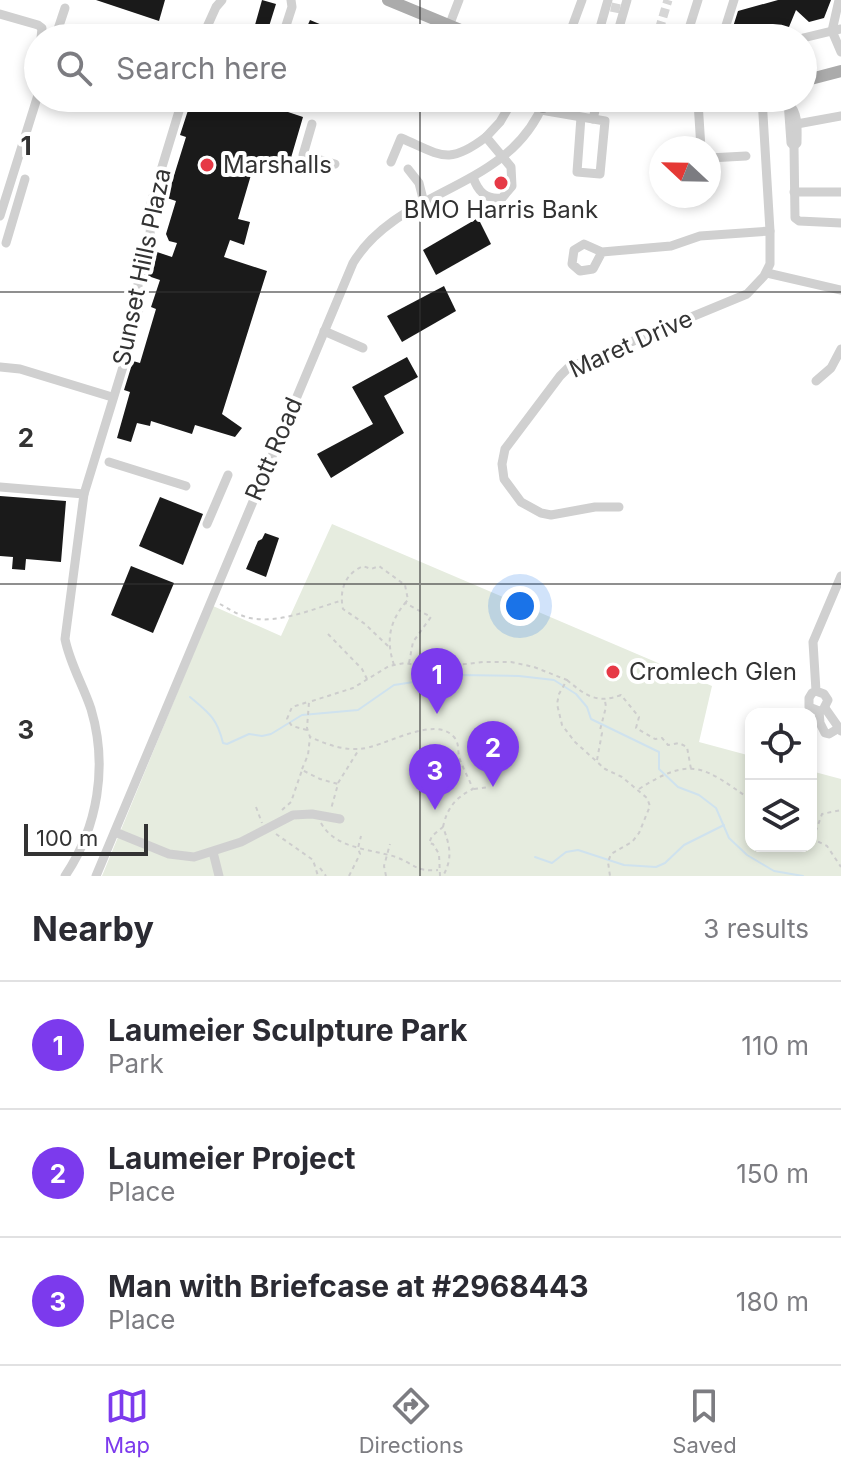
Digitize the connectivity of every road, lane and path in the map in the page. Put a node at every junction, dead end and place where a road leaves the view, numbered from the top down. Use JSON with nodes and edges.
{"nodes":[{"id":1,"x":291,"y":0,"type":"edge"},
{"id":2,"x":388,"y":0,"type":"edge"},
{"id":3,"x":459,"y":0,"type":"edge"},
{"id":4,"x":582,"y":0,"type":"edge"},
{"id":5,"x":698,"y":0,"type":"edge"},
{"id":6,"x":734,"y":0,"type":"edge"},
{"id":7,"x":839,"y":0,"type":"edge"},
{"id":8,"x":218,"y":2,"type":"edge"},
{"id":9,"x":616,"y":5,"type":"edge"},
{"id":10,"x":65,"y":8,"type":"dead end"},
{"id":11,"x":0,"y":14,"type":"edge"},
{"id":12,"x":35,"y":24,"type":"edge"},
{"id":13,"x":60,"y":24,"type":"edge"},
{"id":14,"x":208,"y":24,"type":"edge"},
{"id":15,"x":287,"y":24,"type":"edge"},
{"id":16,"x":444,"y":24,"type":"edge"},
{"id":17,"x":450,"y":24,"type":"edge"},
{"id":18,"x":572,"y":24,"type":"edge"},
{"id":19,"x":605,"y":24,"type":"edge"},
{"id":20,"x":690,"y":24,"type":"edge"},
{"id":21,"x":726,"y":24,"type":"edge"},
{"id":22,"x":837,"y":30,"type":"edge"},
{"id":23,"x":817,"y":35,"type":"edge"},
{"id":24,"x":841,"y":52,"type":"edge"},
{"id":25,"x":841,"y":71,"type":"edge"},
{"id":26,"x":817,"y":77,"type":"edge"},
{"id":27,"x":32,"y":112,"type":"edge"},
{"id":28,"x":179,"y":112,"type":"edge"},
{"id":29,"x":506,"y":112,"type":"edge"},
{"id":30,"x":540,"y":112,"type":"edge"},
{"id":31,"x":568,"y":112,"type":"edge"},
{"id":32,"x":595,"y":112,"type":"edge"},
{"id":33,"x":699,"y":112,"type":"edge"},
{"id":34,"x":763,"y":112,"type":"edge"},
{"id":35,"x":786,"y":112,"type":"edge"},
{"id":36,"x":795,"y":112,"type":"edge"},
{"id":37,"x":841,"y":116,"type":"edge"},
{"id":38,"x":581,"y":117,"type":"junction"},
{"id":39,"x":593,"y":119,"type":"junction"},
{"id":40,"x":312,"y":124,"type":"dead end"},
{"id":41,"x":797,"y":124,"type":"junction"},
{"id":42,"x":700,"y":136,"type":"edge"},
{"id":43,"x":486,"y":137,"type":"junction"},
{"id":44,"x":794,"y":146,"type":"junction"},
{"id":45,"x":746,"y":156,"type":"dead end"},
{"id":46,"x":721,"y":157,"type":"edge"},
{"id":47,"x":504,"y":158,"type":"junction"},
{"id":48,"x":391,"y":162,"type":"dead end"},
{"id":49,"x":335,"y":164,"type":"dead end"},
{"id":50,"x":408,"y":169,"type":"dead end"},
{"id":51,"x":473,"y":177,"type":"junction"},
{"id":52,"x":25,"y":179,"type":"dead end"},
{"id":53,"x":794,"y":192,"type":"junction"},
{"id":54,"x":841,"y":192,"type":"edge"},
{"id":55,"x":2,"y":201,"type":"edge"},
{"id":56,"x":424,"y":203,"type":"junction"},
{"id":57,"x":0,"y":215,"type":"edge"},
{"id":58,"x":841,"y":223,"type":"edge"},
{"id":59,"x":770,"y":231,"type":"junction"},
{"id":60,"x":6,"y":243,"type":"dead end"},
{"id":61,"x":602,"y":252,"type":"dead end"},
{"id":62,"x":767,"y":273,"type":"junction"},
{"id":63,"x":841,"y":290,"type":"edge"},
{"id":64,"x":324,"y":331,"type":"junction"},
{"id":65,"x":363,"y":348,"type":"dead end"},
{"id":66,"x":841,"y":349,"type":"edge"},
{"id":67,"x":0,"y":367,"type":"edge"},
{"id":68,"x":816,"y":381,"type":"dead end"},
{"id":69,"x":112,"y":397,"type":"junction"},
{"id":70,"x":95,"y":458,"type":"junction"},
{"id":71,"x":228,"y":475,"type":"dead end"},
{"id":72,"x":186,"y":486,"type":"dead end"},
{"id":73,"x":0,"y":487,"type":"edge"},
{"id":74,"x":84,"y":494,"type":"junction"},
{"id":75,"x":619,"y":507,"type":"dead end"},
{"id":76,"x":207,"y":524,"type":"dead end"},
{"id":77,"x":841,"y":576,"type":"edge"},
{"id":78,"x":211,"y":601,"type":"junction"},
{"id":79,"x":341,"y":601,"type":"junction"},
{"id":80,"x":405,"y":603,"type":"junction"},
{"id":81,"x":328,"y":634,"type":"dead end"},
{"id":82,"x":388,"y":646,"type":"junction"},
{"id":83,"x":409,"y":664,"type":"junction"},
{"id":84,"x":394,"y":665,"type":"junction"},
{"id":85,"x":368,"y":680,"type":"junction"},
{"id":86,"x":567,"y":680,"type":"junction"},
{"id":87,"x":816,"y":691,"type":"junction"},
{"id":88,"x":605,"y":701,"type":"junction"},
{"id":89,"x":309,"y":702,"type":"junction"},
{"id":90,"x":822,"y":710,"type":"junction"},
{"id":91,"x":308,"y":730,"type":"junction"},
{"id":92,"x":840,"y":730,"type":"edge"},
{"id":93,"x":310,"y":737,"type":"junction"},
{"id":94,"x":359,"y":749,"type":"junction"},
{"id":95,"x":596,"y":760,"type":"junction"},
{"id":96,"x":691,"y":769,"type":"junction"},
{"id":97,"x":302,"y":770,"type":"junction"},
{"id":98,"x":338,"y":784,"type":"junction"},
{"id":99,"x":489,"y":787,"type":"dead end"},
{"id":100,"x":473,"y":789,"type":"junction"},
{"id":101,"x":639,"y":789,"type":"junction"},
{"id":102,"x":745,"y":796,"type":"edge"},
{"id":103,"x":256,"y":807,"type":"dead end"},
{"id":104,"x":282,"y":810,"type":"dead end"},
{"id":105,"x":841,"y":810,"type":"edge"},
{"id":106,"x":330,"y":817,"type":"junction"},
{"id":107,"x":817,"y":826,"type":"edge"},
{"id":108,"x":443,"y":827,"type":"junction"},
{"id":109,"x":268,"y":829,"type":"junction"},
{"id":110,"x":115,"y":832,"type":"junction"},
{"id":111,"x":361,"y":836,"type":"dead end"},
{"id":112,"x":817,"y":841,"type":"edge"},
{"id":113,"x":390,"y":844,"type":"dead end"},
{"id":114,"x":358,"y":848,"type":"junction"},
{"id":115,"x":213,"y":852,"type":"junction"},
{"id":116,"x":386,"y":855,"type":"junction"},
{"id":117,"x":841,"y":867,"type":"edge"},
{"id":118,"x":317,"y":868,"type":"junction"},
{"id":119,"x":438,"y":870,"type":"junction"},
{"id":120,"x":65,"y":876,"type":"edge"},
{"id":121,"x":96,"y":876,"type":"edge"},
{"id":122,"x":219,"y":876,"type":"edge"},
{"id":123,"x":318,"y":876,"type":"edge"},
{"id":124,"x":326,"y":876,"type":"edge"},
{"id":125,"x":349,"y":876,"type":"edge"},
{"id":126,"x":386,"y":876,"type":"edge"},
{"id":127,"x":441,"y":876,"type":"edge"},
{"id":128,"x":610,"y":876,"type":"edge"}],
"edges":[{"from":1,"to":15,"type":"street"},
{"from":2,"to":16,"type":"main road"},
{"from":3,"to":17,"type":"street"},
{"from":4,"to":18,"type":"street"},
{"from":5,"to":20,"type":"street"},
{"from":6,"to":21,"type":"street"},
{"from":7,"to":22,"type":"street"},
{"from":8,"to":14,"type":"street"},
{"from":9,"to":19,"type":"street"},
{"from":10,"to":13,"type":"street"},
{"from":11,"to":12,"type":"street"},
{"from":22,"to":23,"type":"street"},
{"from":22,"to":24,"type":"street"},
{"from":25,"to":26,"type":"main road"},
{"from":27,"to":55,"type":"street"},
{"from":28,"to":69,"type":"street","name":"Sunset Hills Plaza"},
{"from":29,"to":43,"type":"street"},
{"from":30,"to":47,"type":"street","name":"Rott Road"},
{"from":31,"to":38,"type":"street"},
{"from":32,"to":39,"type":"street"},
{"from":33,"to":42,"type":"street"},
{"from":34,"to":59,"type":"street"},
{"from":35,"to":44,"type":"street"},
{"from":36,"to":41,"type":"street"},
{"from":37,"to":41,"type":"street"},
{"from":38,"to":39,"type":"street"},
{"from":38,"to":39,"type":"street"},
{"from":40,"to":49,"type":"street"},
{"from":41,"to":44,"type":"street"},
{"from":43,"to":47,"type":"street"},
{"from":43,"to":48,"type":"street"},
{"from":44,"to":53,"type":"street"},
{"from":45,"to":46,"type":"street"},
{"from":47,"to":51,"type":"street","name":"Rott Road"},
{"from":47,"to":51,"type":"street"},
{"from":50,"to":56,"type":"street"},
{"from":51,"to":56,"type":"street","name":"Rott Road"},
{"from":52,"to":60,"type":"street"},
{"from":53,"to":54,"type":"street"},
{"from":53,"to":58,"type":"street"},
{"from":55,"to":57,"type":"street"},
{"from":56,"to":64,"type":"street","name":"Rott Road"},
{"from":59,"to":61,"type":"street"},
{"from":59,"to":62,"type":"street"},
{"from":62,"to":63,"type":"street"},
{"from":62,"to":75,"type":"street","name":"Maret Drive"},
{"from":64,"to":65,"type":"street"},
{"from":64,"to":78,"type":"street","name":"Rott Road"},
{"from":66,"to":68,"type":"street"},
{"from":67,"to":69,"type":"street"},
{"from":69,"to":70,"type":"street","name":"Sunset Hills Plaza"},
{"from":70,"to":72,"type":"street"},
{"from":70,"to":74,"type":"street","name":"Sunset Hills Plaza"},
{"from":71,"to":76,"type":"street"},
{"from":73,"to":74,"type":"street"},
{"from":74,"to":120,"type":"street","name":"Sunset Hills Plaza"},
{"from":77,"to":87,"type":"street"},
{"from":78,"to":79,"type":"path"},
{"from":78,"to":110,"type":"street","name":"Rott Road"},
{"from":79,"to":80,"type":"path"},
{"from":79,"to":82,"type":"path"},
{"from":80,"to":82,"type":"path"},
{"from":80,"to":83,"type":"path"},
{"from":81,"to":85,"type":"path"},
{"from":82,"to":84,"type":"path"},
{"from":83,"to":84,"type":"path"},
{"from":83,"to":86,"type":"path"},
{"from":84,"to":85,"type":"path"},
{"from":85,"to":89,"type":"path"},
{"from":86,"to":88,"type":"path"},
{"from":86,"to":95,"type":"path"},
{"from":87,"to":90,"type":"street"},
{"from":87,"to":90,"type":"street"},
{"from":88,"to":95,"type":"path"},
{"from":88,"to":96,"type":"path"},
{"from":89,"to":91,"type":"path"},
{"from":89,"to":91,"type":"path"},
{"from":90,"to":92,"type":"street"},
{"from":90,"to":92,"type":"street"},
{"from":91,"to":93,"type":"path"},
{"from":93,"to":94,"type":"path"},
{"from":93,"to":97,"type":"path"},
{"from":94,"to":98,"type":"path"},
{"from":94,"to":100,"type":"path"},
{"from":95,"to":101,"type":"path"},
{"from":96,"to":101,"type":"path"},
{"from":96,"to":102,"type":"path"},
{"from":97,"to":98,"type":"path"},
{"from":97,"to":104,"type":"path"},
{"from":98,"to":106,"type":"path"},
{"from":99,"to":100,"type":"path"},
{"from":100,"to":108,"type":"path"},
{"from":101,"to":128,"type":"path"},
{"from":103,"to":109,"type":"path"},
{"from":105,"to":107,"type":"path"},
{"from":106,"to":109,"type":"street"},
{"from":106,"to":114,"type":"path"},
{"from":108,"to":119,"type":"path"},
{"from":108,"to":127,"type":"path"},
{"from":109,"to":115,"type":"street"},
{"from":109,"to":118,"type":"path"},
{"from":110,"to":115,"type":"street"},
{"from":110,"to":121,"type":"street","name":"Rott Road"},
{"from":111,"to":114,"type":"path"},
{"from":112,"to":117,"type":"path"},
{"from":113,"to":116,"type":"path"},
{"from":114,"to":116,"type":"path"},
{"from":114,"to":125,"type":"path"},
{"from":115,"to":122,"type":"street"},
{"from":116,"to":119,"type":"path"},
{"from":116,"to":126,"type":"path"},
{"from":118,"to":123,"type":"path"},
{"from":118,"to":124,"type":"path"},
{"from":119,"to":127,"type":"path"}]}
